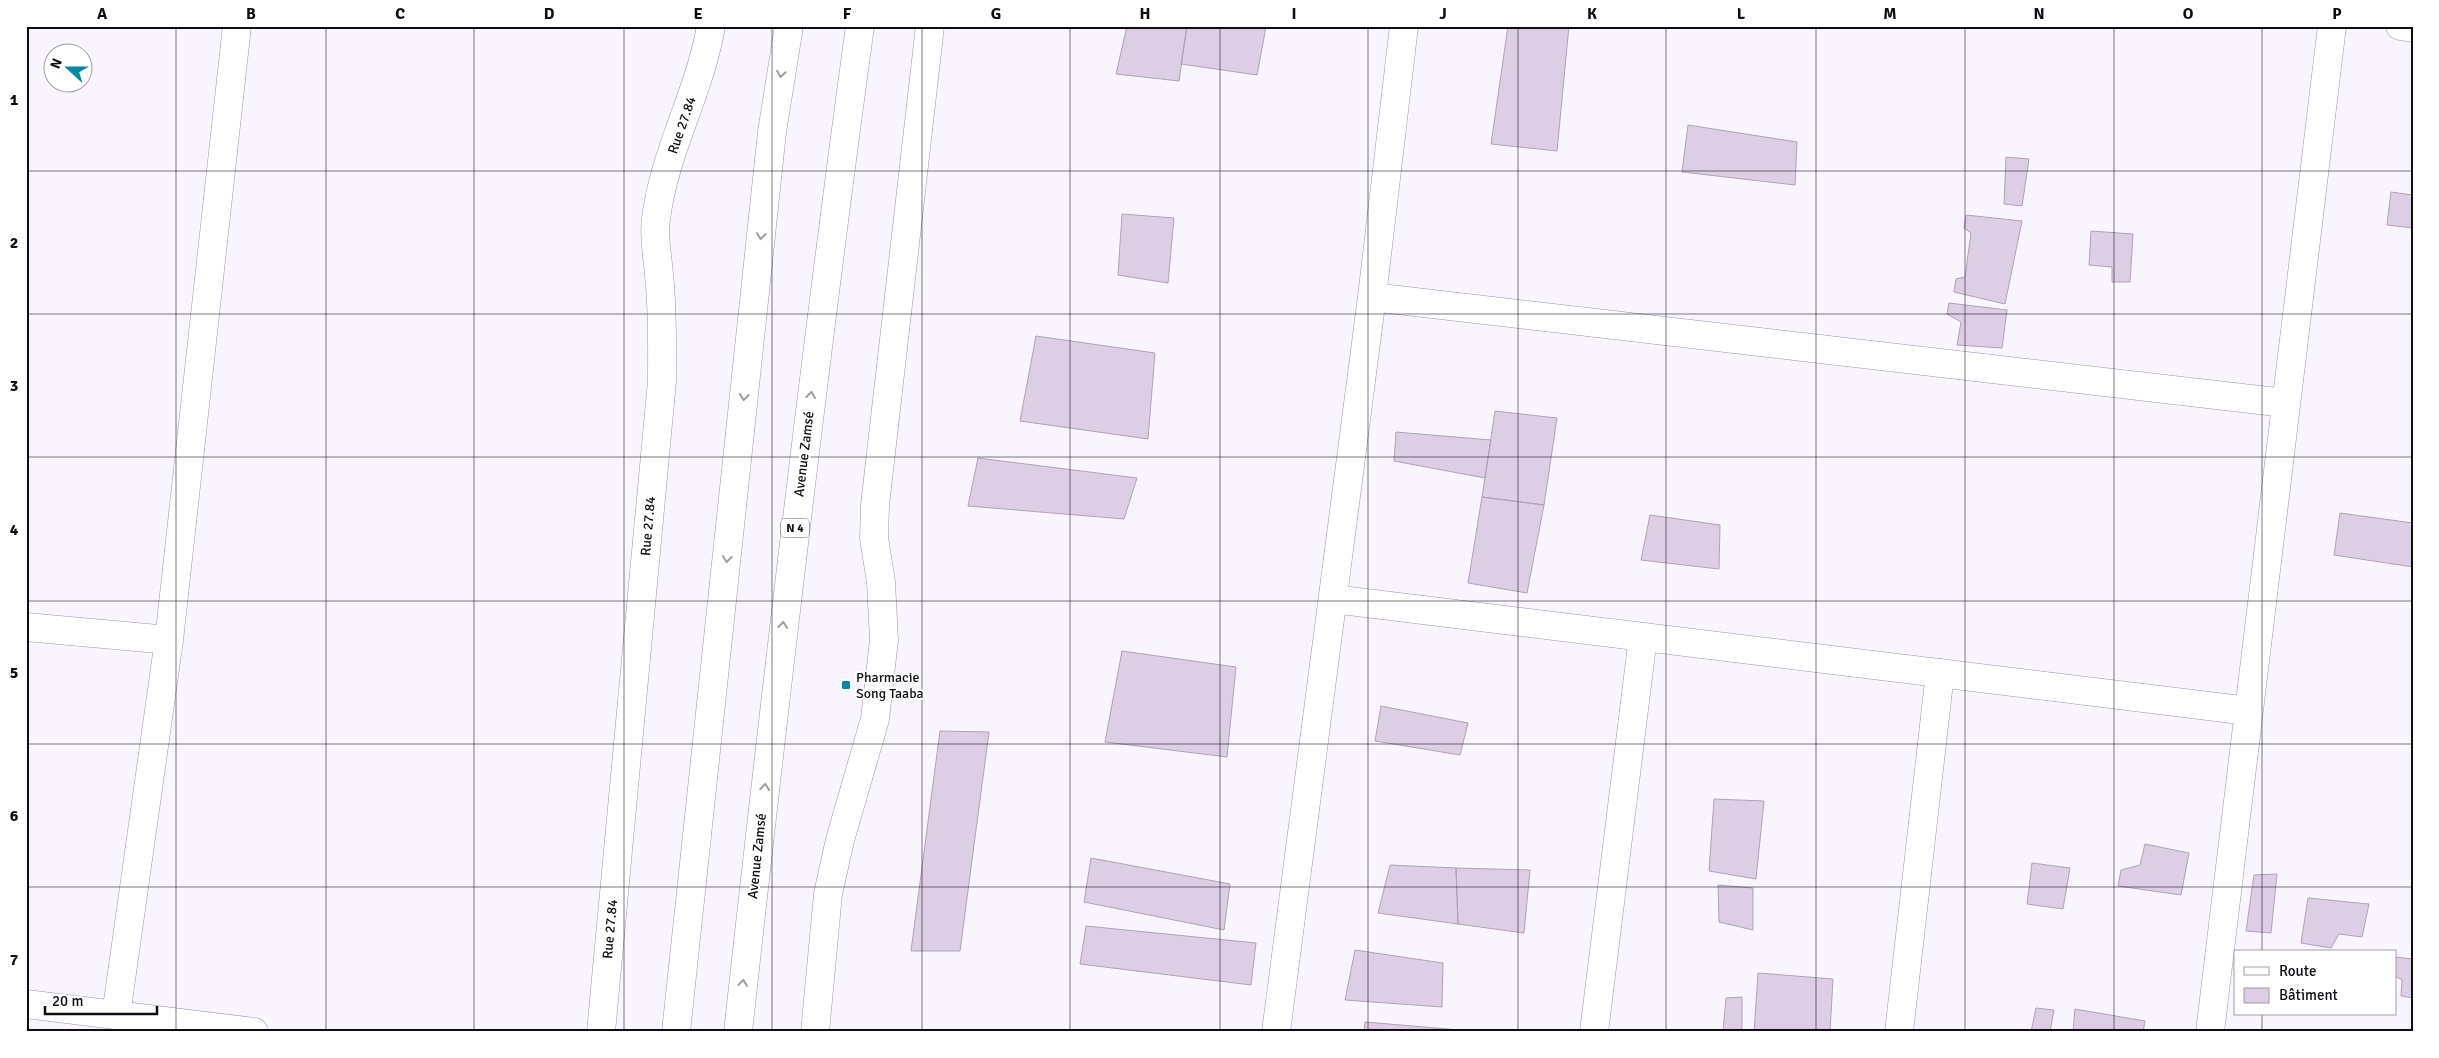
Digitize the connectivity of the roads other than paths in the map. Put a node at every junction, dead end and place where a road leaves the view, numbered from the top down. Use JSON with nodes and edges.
{"nodes":[{"id":1,"x":236,"y":26,"type":"edge"},
{"id":2,"x":711,"y":26,"type":"edge"},
{"id":3,"x":789,"y":26,"type":"edge"},
{"id":4,"x":860,"y":26,"type":"edge"},
{"id":5,"x":930,"y":26,"type":"edge"},
{"id":6,"x":1404,"y":26,"type":"edge"},
{"id":7,"x":2332,"y":26,"type":"edge"},
{"id":8,"x":2400,"y":26,"type":"edge"},
{"id":9,"x":2413,"y":28,"type":"edge"},
{"id":10,"x":1372,"y":297,"type":"junction"},
{"id":11,"x":2285,"y":403,"type":"junction"},
{"id":12,"x":1333,"y":599,"type":"junction"},
{"id":13,"x":26,"y":627,"type":"edge"},
{"id":14,"x":1643,"y":637,"type":"junction"},
{"id":15,"x":169,"y":640,"type":"junction"},
{"id":16,"x":1940,"y":673,"type":"junction"},
{"id":17,"x":2249,"y":711,"type":"junction"},
{"id":18,"x":26,"y":1004,"type":"edge"},
{"id":19,"x":116,"y":1015,"type":"junction"},
{"id":20,"x":254,"y":1032,"type":"edge"},
{"id":21,"x":600,"y":1032,"type":"edge"},
{"id":22,"x":676,"y":1032,"type":"edge"},
{"id":23,"x":738,"y":1032,"type":"edge"},
{"id":24,"x":816,"y":1032,"type":"edge"},
{"id":25,"x":1276,"y":1032,"type":"edge"},
{"id":26,"x":1594,"y":1032,"type":"edge"},
{"id":27,"x":1899,"y":1032,"type":"edge"},
{"id":28,"x":2210,"y":1032,"type":"edge"}],
"edges":[{"from":1,"to":15,"type":"main road"},
{"from":2,"to":21,"type":"main road","name":"Rue 27.84"},
{"from":3,"to":22,"type":"main road","one_way":true},
{"from":23,"to":4,"type":"main road","name":"Avenue Zamsé","number":"N 4","one_way":true},
{"from":5,"to":24,"type":"main road"},
{"from":6,"to":10,"type":"main road"},
{"from":7,"to":11,"type":"main road"},
{"from":8,"to":9,"type":"main road"},
{"from":10,"to":11,"type":"main road"},
{"from":10,"to":12,"type":"main road"},
{"from":11,"to":17,"type":"main road"},
{"from":12,"to":14,"type":"main road"},
{"from":12,"to":25,"type":"main road"},
{"from":13,"to":15,"type":"main road"},
{"from":14,"to":16,"type":"main road"},
{"from":14,"to":26,"type":"main road"},
{"from":15,"to":19,"type":"main road"},
{"from":16,"to":17,"type":"main road"},
{"from":16,"to":27,"type":"main road"},
{"from":17,"to":28,"type":"main road"},
{"from":18,"to":19,"type":"main road"},
{"from":19,"to":20,"type":"main road"}]}
